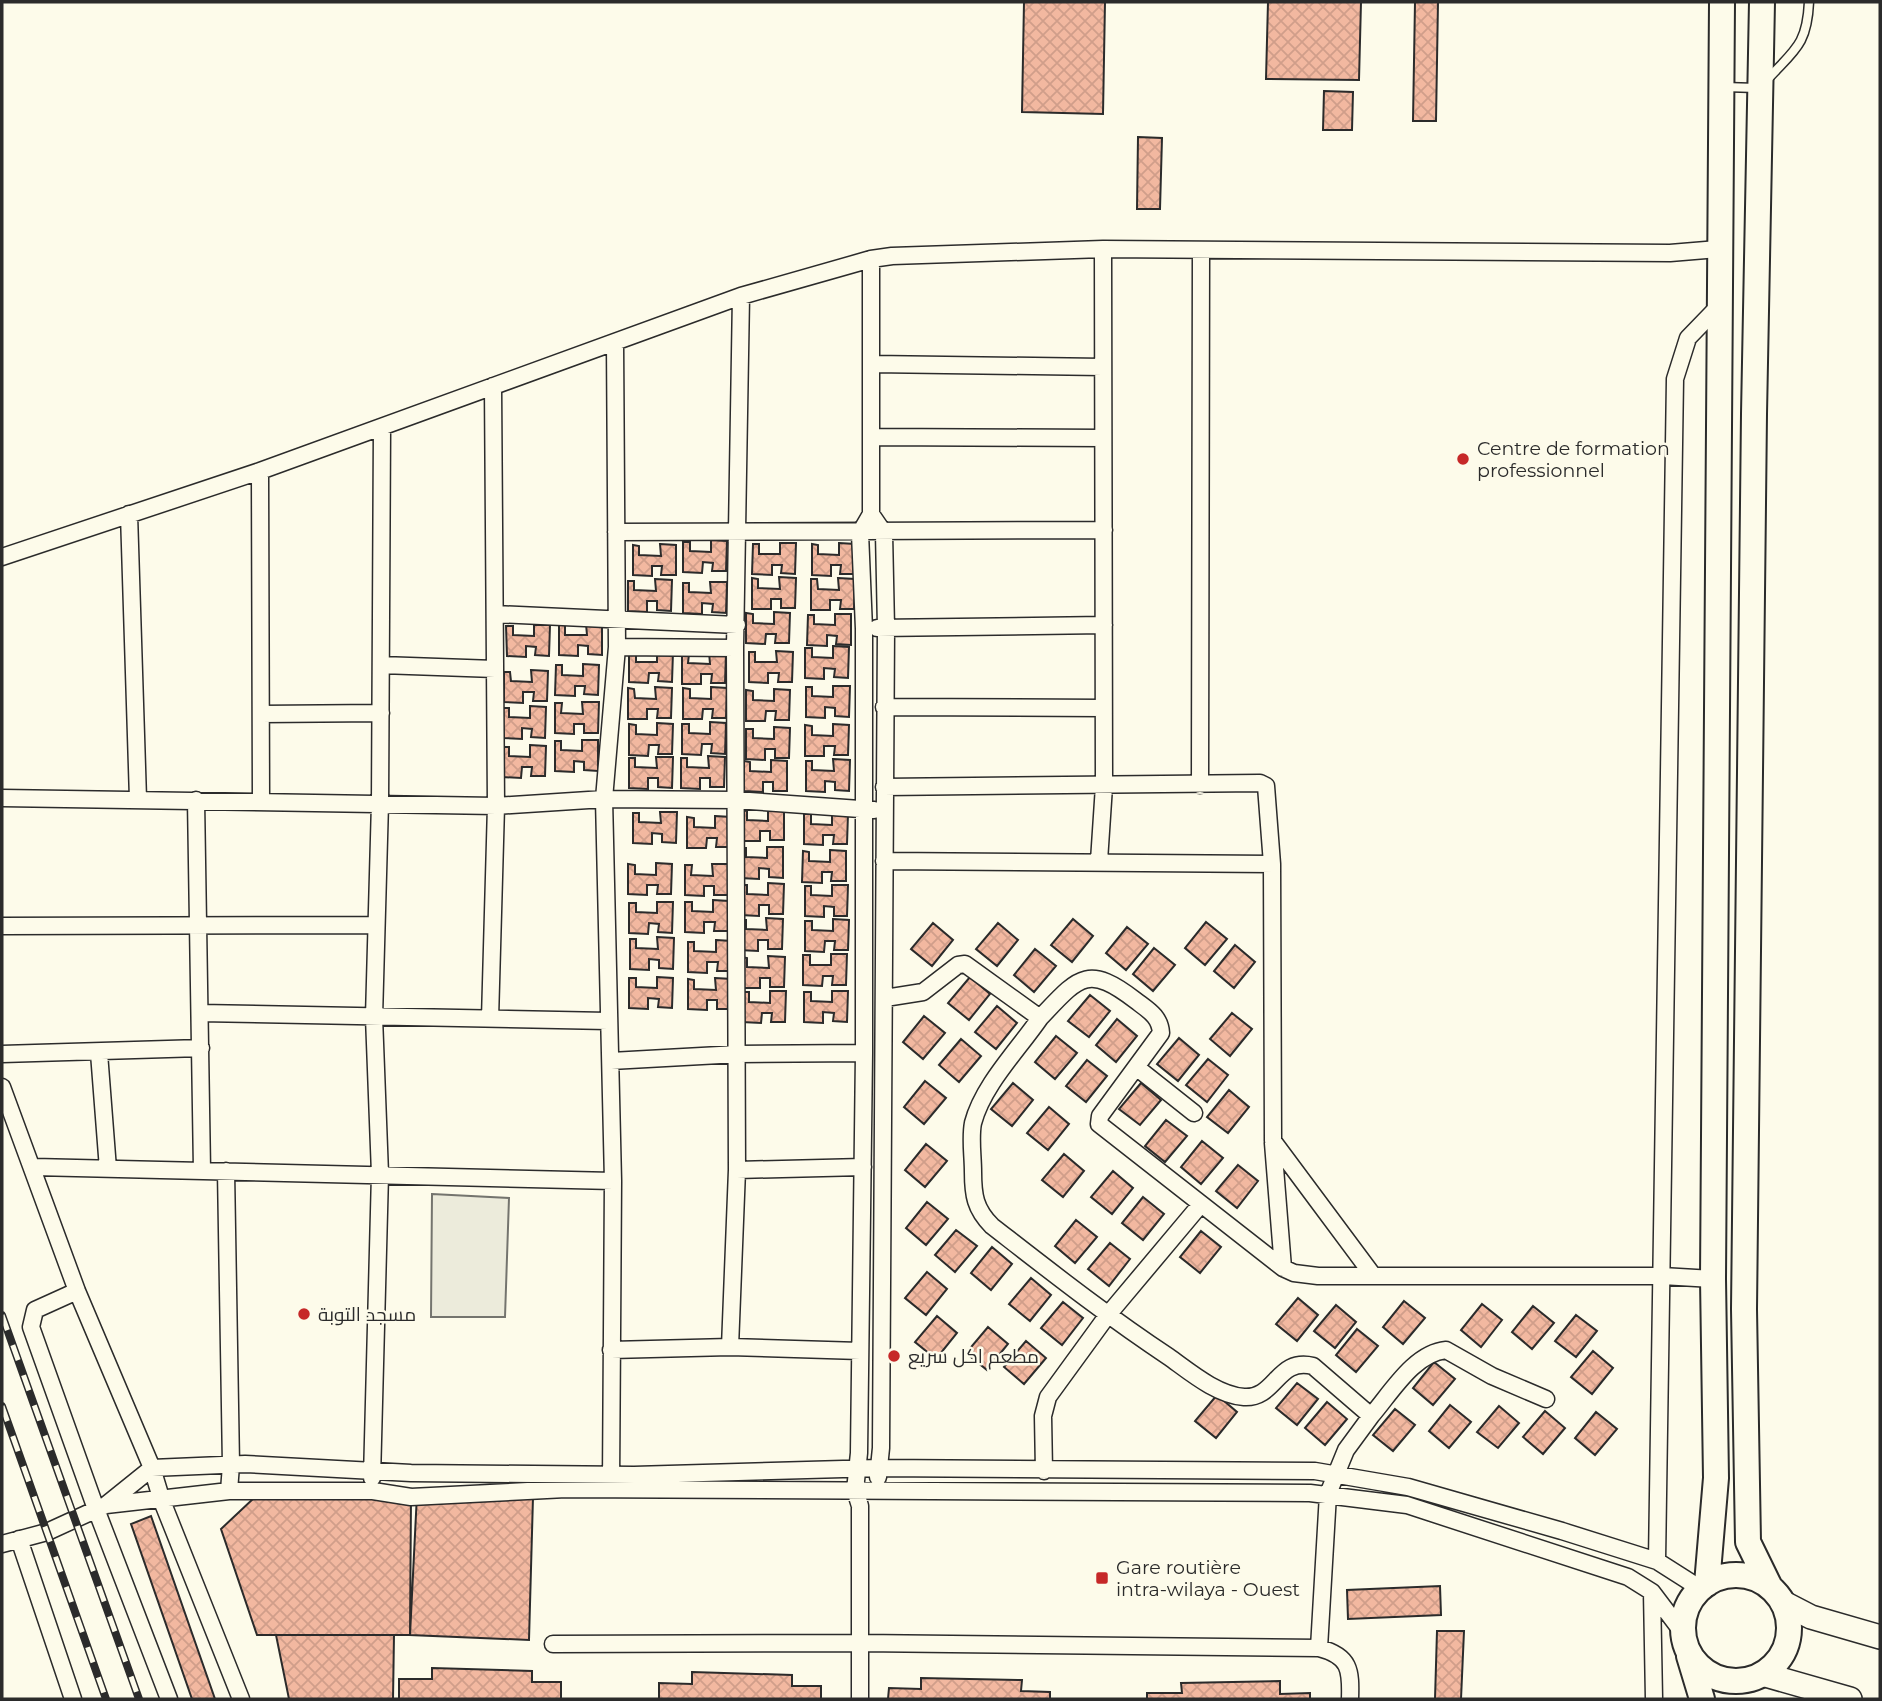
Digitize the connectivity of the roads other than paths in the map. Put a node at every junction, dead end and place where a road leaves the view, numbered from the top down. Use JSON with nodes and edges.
{"nodes":[{"id":1,"x":1722,"y":2,"type":"edge"},
{"id":2,"x":1762,"y":2,"type":"edge"},
{"id":3,"x":1809,"y":2,"type":"edge"},
{"id":4,"x":1721,"y":87,"type":"junction"},
{"id":5,"x":1760,"y":88,"type":"junction"},
{"id":6,"x":1718,"y":249,"type":"junction"},
{"id":7,"x":1103,"y":250,"type":"junction"},
{"id":8,"x":1201,"y":251,"type":"junction"},
{"id":9,"x":871,"y":259,"type":"junction"},
{"id":10,"x":741,"y":296,"type":"junction"},
{"id":11,"x":1718,"y":307,"type":"junction"},
{"id":12,"x":615,"y":342,"type":"junction"},
{"id":13,"x":873,"y":364,"type":"junction"},
{"id":14,"x":1103,"y":367,"type":"junction"},
{"id":15,"x":493,"y":386,"type":"junction"},
{"id":16,"x":382,"y":427,"type":"junction"},
{"id":17,"x":873,"y":437,"type":"junction"},
{"id":18,"x":1103,"y":438,"type":"junction"},
{"id":19,"x":260,"y":471,"type":"junction"},
{"id":20,"x":130,"y":514,"type":"junction"},
{"id":21,"x":872,"y":514,"type":"junction"},
{"id":22,"x":1104,"y":530,"type":"junction"},
{"id":23,"x":616,"y":532,"type":"junction"},
{"id":24,"x":738,"y":533,"type":"junction"},
{"id":25,"x":860,"y":533,"type":"junction"},
{"id":26,"x":884,"y":533,"type":"junction"},
{"id":27,"x":2,"y":557,"type":"edge"},
{"id":28,"x":495,"y":614,"type":"junction"},
{"id":29,"x":617,"y":621,"type":"junction"},
{"id":30,"x":737,"y":625,"type":"junction"},
{"id":31,"x":1104,"y":625,"type":"junction"},
{"id":32,"x":886,"y":628,"type":"junction"},
{"id":33,"x":864,"y":629,"type":"junction"},
{"id":34,"x":617,"y":648,"type":"junction"},
{"id":35,"x":735,"y":648,"type":"junction"},
{"id":36,"x":381,"y":665,"type":"junction"},
{"id":37,"x":495,"y":669,"type":"junction"},
{"id":38,"x":884,"y":707,"type":"junction"},
{"id":39,"x":1102,"y":708,"type":"junction"},
{"id":40,"x":381,"y":713,"type":"junction"},
{"id":41,"x":261,"y":714,"type":"junction"},
{"id":42,"x":1200,"y":785,"type":"junction"},
{"id":43,"x":1104,"y":786,"type":"junction"},
{"id":44,"x":884,"y":787,"type":"junction"},
{"id":45,"x":2,"y":797,"type":"edge"},
{"id":46,"x":138,"y":799,"type":"junction"},
{"id":47,"x":604,"y":799,"type":"junction"},
{"id":48,"x":196,"y":800,"type":"junction"},
{"id":49,"x":735,"y":800,"type":"junction"},
{"id":50,"x":261,"y":801,"type":"junction"},
{"id":51,"x":380,"y":803,"type":"junction"},
{"id":52,"x":496,"y":806,"type":"junction"},
{"id":53,"x":864,"y":809,"type":"junction"},
{"id":54,"x":884,"y":810,"type":"junction"},
{"id":55,"x":884,"y":860,"type":"junction"},
{"id":56,"x":1099,"y":861,"type":"junction"},
{"id":57,"x":1272,"y":864,"type":"junction"},
{"id":58,"x":376,"y":925,"type":"junction"},
{"id":59,"x":2,"y":926,"type":"edge"},
{"id":60,"x":197,"y":926,"type":"junction"},
{"id":61,"x":885,"y":998,"type":"junction"},
{"id":62,"x":200,"y":1013,"type":"junction"},
{"id":63,"x":374,"y":1017,"type":"junction"},
{"id":64,"x":1040,"y":1018,"type":"junction"},
{"id":65,"x":490,"y":1019,"type":"junction"},
{"id":66,"x":608,"y":1021,"type":"junction"},
{"id":67,"x":201,"y":1048,"type":"junction"},
{"id":68,"x":99,"y":1053,"type":"junction"},
{"id":69,"x":864,"y":1053,"type":"junction"},
{"id":70,"x":2,"y":1054,"type":"edge"},
{"id":71,"x":738,"y":1054,"type":"junction"},
{"id":72,"x":611,"y":1060,"type":"junction"},
{"id":73,"x":1136,"y":1067,"type":"junction"},
{"id":74,"x":2,"y":1087,"type":"edge"},
{"id":75,"x":1194,"y":1113,"type":"dead end"},
{"id":76,"x":1273,"y":1141,"type":"junction"},
{"id":77,"x":34,"y":1167,"type":"junction"},
{"id":78,"x":863,"y":1167,"type":"junction"},
{"id":79,"x":108,"y":1168,"type":"junction"},
{"id":80,"x":202,"y":1170,"type":"junction"},
{"id":81,"x":737,"y":1170,"type":"junction"},
{"id":82,"x":226,"y":1171,"type":"junction"},
{"id":83,"x":380,"y":1174,"type":"junction"},
{"id":84,"x":613,"y":1181,"type":"junction"},
{"id":85,"x":1201,"y":1204,"type":"junction"},
{"id":86,"x":1283,"y":1268,"type":"junction"},
{"id":87,"x":1372,"y":1274,"type":"junction"},
{"id":88,"x":1662,"y":1276,"type":"junction"},
{"id":89,"x":1713,"y":1279,"type":"junction"},
{"id":90,"x":77,"y":1291,"type":"junction"},
{"id":91,"x":1107,"y":1316,"type":"junction"},
{"id":92,"x":730,"y":1348,"type":"junction"},
{"id":93,"x":611,"y":1350,"type":"junction"},
{"id":94,"x":860,"y":1351,"type":"junction"},
{"id":95,"x":1546,"y":1399,"type":"dead end"},
{"id":96,"x":1371,"y":1416,"type":"junction"},
{"id":97,"x":231,"y":1465,"type":"junction"},
{"id":98,"x":152,"y":1468,"type":"junction"},
{"id":99,"x":879,"y":1468,"type":"junction"},
{"id":100,"x":372,"y":1469,"type":"junction"},
{"id":101,"x":857,"y":1469,"type":"junction"},
{"id":102,"x":1044,"y":1471,"type":"junction"},
{"id":103,"x":1334,"y":1473,"type":"junction"},
{"id":104,"x":611,"y":1482,"type":"junction"},
{"id":105,"x":373,"y":1490,"type":"junction"},
{"id":106,"x":875,"y":1490,"type":"junction"},
{"id":107,"x":229,"y":1491,"type":"junction"},
{"id":108,"x":1328,"y":1494,"type":"junction"},
{"id":109,"x":858,"y":1498,"type":"junction"},
{"id":110,"x":162,"y":1501,"type":"junction"},
{"id":111,"x":101,"y":1507,"type":"junction"},
{"id":112,"x":19,"y":1539,"type":"junction"},
{"id":113,"x":2,"y":1544,"type":"edge"},
{"id":114,"x":1657,"y":1561,"type":"junction"},
{"id":115,"x":1704,"y":1587,"type":"junction"},
{"id":116,"x":1652,"y":1592,"type":"junction"},
{"id":117,"x":1776,"y":1594,"type":"junction"},
{"id":118,"x":1880,"y":1637,"type":"edge"},
{"id":119,"x":1685,"y":1641,"type":"junction"},
{"id":120,"x":861,"y":1643,"type":"junction"},
{"id":121,"x":552,"y":1644,"type":"dead end"},
{"id":122,"x":1319,"y":1648,"type":"junction"},
{"id":123,"x":1758,"y":1684,"type":"edge"},
{"id":124,"x":73,"y":1699,"type":"edge"},
{"id":125,"x":169,"y":1699,"type":"edge"},
{"id":126,"x":241,"y":1699,"type":"edge"},
{"id":127,"x":860,"y":1699,"type":"edge"},
{"id":128,"x":1350,"y":1699,"type":"edge"},
{"id":129,"x":1654,"y":1699,"type":"edge"},
{"id":130,"x":1702,"y":1699,"type":"edge"},
{"id":131,"x":1850,"y":1699,"type":"edge"}],
"edges":[{"from":1,"to":4,"type":"main road"},
{"from":2,"to":5,"type":"main road"},
{"from":3,"to":5,"type":"lane"},
{"from":4,"to":5,"type":"lane"},
{"from":4,"to":6,"type":"main road"},
{"from":5,"to":117,"type":"main road"},
{"from":6,"to":8,"type":"street"},
{"from":6,"to":11,"type":"main road"},
{"from":7,"to":8,"type":"street"},
{"from":7,"to":9,"type":"street"},
{"from":7,"to":14,"type":"street"},
{"from":8,"to":42,"type":"street"},
{"from":9,"to":10,"type":"street"},
{"from":9,"to":13,"type":"street"},
{"from":10,"to":12,"type":"street"},
{"from":10,"to":24,"type":"street"},
{"from":11,"to":88,"type":"street"},
{"from":11,"to":89,"type":"main road"},
{"from":12,"to":15,"type":"street"},
{"from":12,"to":23,"type":"street"},
{"from":13,"to":14,"type":"street"},
{"from":13,"to":17,"type":"street"},
{"from":14,"to":18,"type":"street"},
{"from":15,"to":16,"type":"street"},
{"from":15,"to":28,"type":"street"},
{"from":16,"to":19,"type":"street"},
{"from":16,"to":36,"type":"street"},
{"from":17,"to":18,"type":"street"},
{"from":17,"to":21,"type":"street"},
{"from":18,"to":22,"type":"street"},
{"from":19,"to":20,"type":"street"},
{"from":19,"to":41,"type":"street"},
{"from":20,"to":27,"type":"street"},
{"from":20,"to":46,"type":"street"},
{"from":21,"to":25,"type":"street"},
{"from":21,"to":26,"type":"street"},
{"from":22,"to":26,"type":"street"},
{"from":22,"to":31,"type":"street"},
{"from":23,"to":24,"type":"street"},
{"from":23,"to":29,"type":"street"},
{"from":24,"to":25,"type":"street"},
{"from":24,"to":30,"type":"street"},
{"from":25,"to":26,"type":"street"},
{"from":25,"to":33,"type":"street"},
{"from":26,"to":32,"type":"street"},
{"from":28,"to":29,"type":"street"},
{"from":28,"to":37,"type":"street"},
{"from":29,"to":30,"type":"street"},
{"from":29,"to":34,"type":"street"},
{"from":30,"to":35,"type":"street"},
{"from":31,"to":32,"type":"street"},
{"from":31,"to":39,"type":"street"},
{"from":32,"to":33,"type":"street"},
{"from":32,"to":38,"type":"street"},
{"from":33,"to":53,"type":"street"},
{"from":34,"to":35,"type":"street"},
{"from":34,"to":47,"type":"street"},
{"from":35,"to":49,"type":"street"},
{"from":36,"to":37,"type":"street"},
{"from":36,"to":40,"type":"street"},
{"from":37,"to":52,"type":"street"},
{"from":38,"to":39,"type":"street"},
{"from":38,"to":44,"type":"street"},
{"from":39,"to":43,"type":"street"},
{"from":40,"to":41,"type":"street"},
{"from":40,"to":51,"type":"street"},
{"from":41,"to":50,"type":"street"},
{"from":42,"to":43,"type":"street"},
{"from":42,"to":57,"type":"street"},
{"from":43,"to":44,"type":"street"},
{"from":43,"to":56,"type":"street"},
{"from":44,"to":54,"type":"street"},
{"from":45,"to":46,"type":"street"},
{"from":46,"to":48,"type":"street"},
{"from":47,"to":49,"type":"street"},
{"from":47,"to":52,"type":"street"},
{"from":47,"to":66,"type":"street"},
{"from":48,"to":50,"type":"street"},
{"from":48,"to":60,"type":"street"},
{"from":49,"to":53,"type":"street"},
{"from":49,"to":71,"type":"street"},
{"from":50,"to":51,"type":"street"},
{"from":51,"to":52,"type":"street"},
{"from":51,"to":58,"type":"street"},
{"from":52,"to":65,"type":"street"},
{"from":53,"to":54,"type":"street"},
{"from":53,"to":69,"type":"street"},
{"from":54,"to":55,"type":"street"},
{"from":55,"to":56,"type":"street"},
{"from":55,"to":61,"type":"street"},
{"from":56,"to":57,"type":"street"},
{"from":57,"to":76,"type":"street"},
{"from":58,"to":60,"type":"street"},
{"from":58,"to":63,"type":"street"},
{"from":59,"to":60,"type":"street"},
{"from":60,"to":62,"type":"street"},
{"from":61,"to":64,"type":"street"},
{"from":61,"to":99,"type":"street"},
{"from":62,"to":63,"type":"street"},
{"from":62,"to":67,"type":"street"},
{"from":63,"to":65,"type":"street"},
{"from":63,"to":83,"type":"street"},
{"from":64,"to":73,"type":"street"},
{"from":64,"to":91,"type":"street"},
{"from":65,"to":66,"type":"street"},
{"from":66,"to":72,"type":"street"},
{"from":67,"to":68,"type":"street"},
{"from":67,"to":80,"type":"street"},
{"from":68,"to":70,"type":"street"},
{"from":68,"to":79,"type":"street"},
{"from":69,"to":71,"type":"street"},
{"from":69,"to":78,"type":"street"},
{"from":71,"to":72,"type":"street"},
{"from":71,"to":81,"type":"street"},
{"from":72,"to":84,"type":"street"},
{"from":73,"to":75,"type":"street"},
{"from":73,"to":85,"type":"street"},
{"from":74,"to":77,"type":"street"},
{"from":76,"to":86,"type":"street"},
{"from":76,"to":87,"type":"street"},
{"from":77,"to":79,"type":"street"},
{"from":77,"to":90,"type":"street"},
{"from":78,"to":81,"type":"street"},
{"from":78,"to":94,"type":"street"},
{"from":79,"to":80,"type":"street"},
{"from":80,"to":82,"type":"street"},
{"from":81,"to":92,"type":"street"},
{"from":82,"to":83,"type":"street"},
{"from":82,"to":97,"type":"street"},
{"from":83,"to":84,"type":"street"},
{"from":83,"to":100,"type":"street"},
{"from":84,"to":93,"type":"street"},
{"from":85,"to":86,"type":"street"},
{"from":85,"to":91,"type":"street"},
{"from":86,"to":87,"type":"street"},
{"from":87,"to":88,"type":"street"},
{"from":88,"to":89,"type":"street"},
{"from":88,"to":114,"type":"street"},
{"from":89,"to":115,"type":"main road"},
{"from":90,"to":98,"type":"street"},
{"from":90,"to":111,"type":"street"},
{"from":91,"to":96,"type":"street"},
{"from":91,"to":102,"type":"street"},
{"from":92,"to":93,"type":"street"},
{"from":92,"to":94,"type":"street"},
{"from":93,"to":104,"type":"street"},
{"from":94,"to":101,"type":"street"},
{"from":95,"to":96,"type":"street"},
{"from":96,"to":103,"type":"street"},
{"from":97,"to":98,"type":"street"},
{"from":97,"to":100,"type":"street"},
{"from":97,"to":107,"type":"street"},
{"from":98,"to":110,"type":"street"},
{"from":98,"to":111,"type":"street"},
{"from":99,"to":101,"type":"street"},
{"from":99,"to":102,"type":"street"},
{"from":99,"to":106,"type":"street"},
{"from":100,"to":104,"type":"street"},
{"from":100,"to":105,"type":"street"},
{"from":101,"to":104,"type":"street"},
{"from":101,"to":109,"type":"street"},
{"from":102,"to":103,"type":"street"},
{"from":103,"to":108,"type":"street"},
{"from":103,"to":114,"type":"street"},
{"from":104,"to":105,"type":"street"},
{"from":104,"to":109,"type":"street"},
{"from":105,"to":107,"type":"street"},
{"from":106,"to":108,"type":"street"},
{"from":106,"to":109,"type":"street"},
{"from":107,"to":110,"type":"street"},
{"from":108,"to":116,"type":"street"},
{"from":108,"to":122,"type":"street"},
{"from":109,"to":120,"type":"street"},
{"from":110,"to":111,"type":"street"},
{"from":110,"to":126,"type":"street"},
{"from":111,"to":112,"type":"street"},
{"from":111,"to":125,"type":"street"},
{"from":112,"to":113,"type":"street"},
{"from":112,"to":124,"type":"street"},
{"from":114,"to":115,"type":"street"},
{"from":115,"to":117,"type":"main road"},
{"from":115,"to":119,"type":"main road"},
{"from":116,"to":119,"type":"street"},
{"from":116,"to":129,"type":"street"},
{"from":117,"to":118,"type":"street"},
{"from":117,"to":123,"type":"main road"},
{"from":119,"to":123,"type":"main road"},
{"from":119,"to":130,"type":"main road"},
{"from":120,"to":121,"type":"street"},
{"from":120,"to":122,"type":"street"},
{"from":120,"to":127,"type":"street"},
{"from":122,"to":128,"type":"street"},
{"from":123,"to":131,"type":"street"}]}
